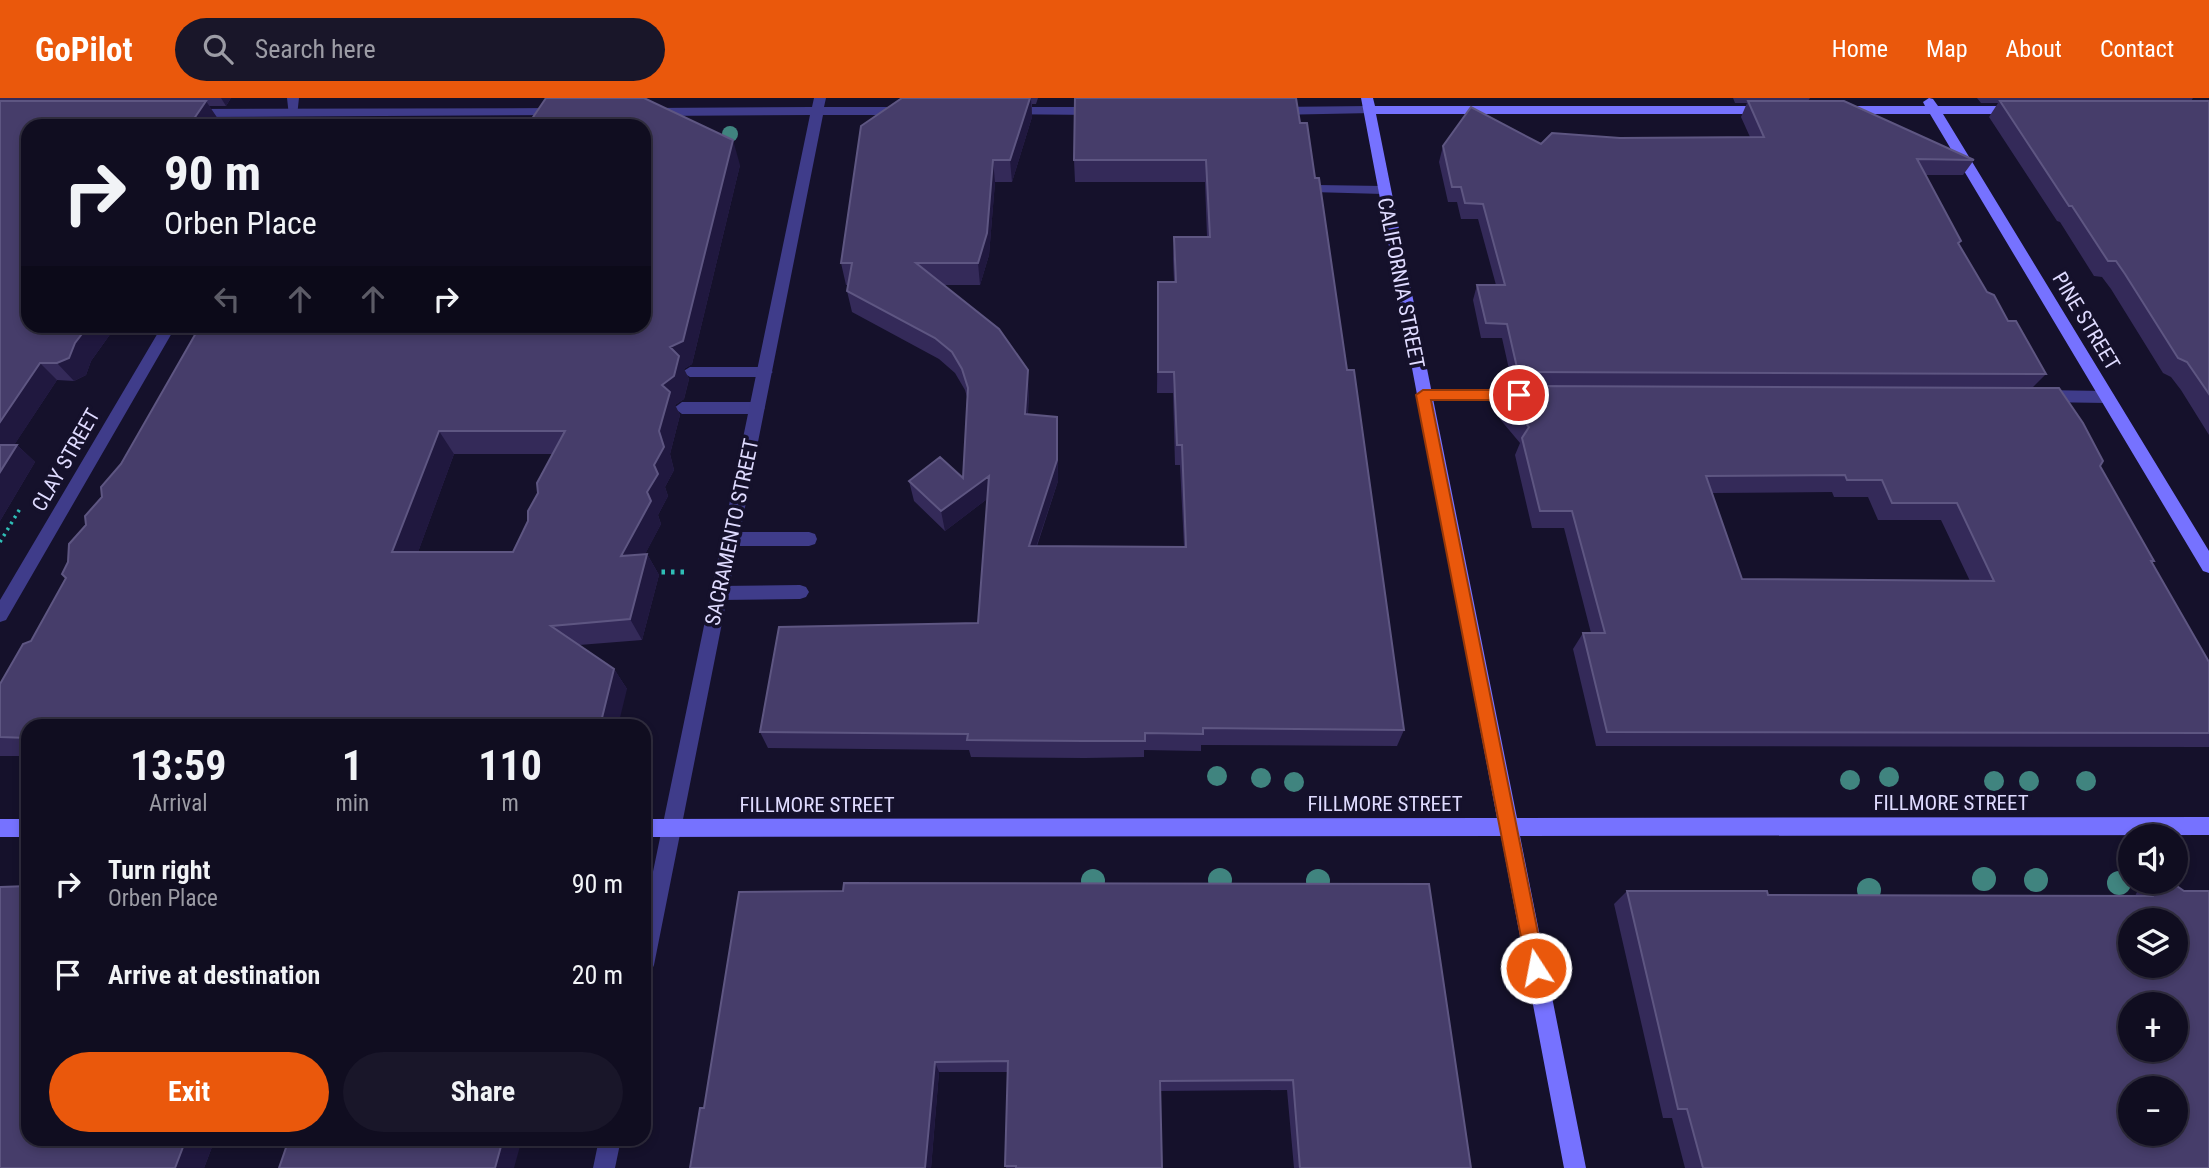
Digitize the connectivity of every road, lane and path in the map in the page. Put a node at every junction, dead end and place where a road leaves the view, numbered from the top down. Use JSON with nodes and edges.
{"nodes":[{"id":1,"x":293,"y":98,"type":"edge"},
{"id":2,"x":1368,"y":104,"type":"edge"},
{"id":3,"x":1930,"y":104,"type":"edge"},
{"id":4,"x":819,"y":105,"type":"edge"},
{"id":5,"x":1787,"y":110,"type":"edge"},
{"id":6,"x":1827,"y":110,"type":"edge"},
{"id":7,"x":2032,"y":110,"type":"edge"},
{"id":8,"x":921,"y":111,"type":"edge"},
{"id":9,"x":990,"y":111,"type":"edge"},
{"id":10,"x":1113,"y":111,"type":"edge"},
{"id":11,"x":1263,"y":111,"type":"edge"},
{"id":12,"x":580,"y":112,"type":"edge"},
{"id":13,"x":634,"y":112,"type":"edge"},
{"id":14,"x":178,"y":113,"type":"edge"},
{"id":15,"x":293,"y":113,"type":"junction"},
{"id":16,"x":289,"y":119,"type":"edge"},
{"id":17,"x":1317,"y":189,"type":"edge"},
{"id":18,"x":1384,"y":190,"type":"junction"},
{"id":19,"x":165,"y":333,"type":"edge"},
{"id":20,"x":691,"y":372,"type":"dead end"},
{"id":21,"x":765,"y":372,"type":"junction"},
{"id":22,"x":1423,"y":395,"type":"junction"},
{"id":23,"x":1533,"y":395,"type":"edge"},
{"id":24,"x":2028,"y":396,"type":"edge"},
{"id":25,"x":2107,"y":397,"type":"junction"},
{"id":26,"x":682,"y":408,"type":"dead end"},
{"id":27,"x":757,"y":408,"type":"junction"},
{"id":28,"x":809,"y":539,"type":"dead end"},
{"id":29,"x":730,"y":540,"type":"junction"},
{"id":30,"x":2209,"y":566,"type":"edge"},
{"id":31,"x":724,"y":572,"type":"junction"},
{"id":32,"x":640,"y":573,"type":"edge"},
{"id":33,"x":800,"y":592,"type":"dead end"},
{"id":34,"x":719,"y":593,"type":"junction"},
{"id":35,"x":0,"y":615,"type":"edge"},
{"id":36,"x":2209,"y":826,"type":"edge"},
{"id":37,"x":1509,"y":827,"type":"junction"},
{"id":38,"x":0,"y":828,"type":"edge"},
{"id":39,"x":21,"y":828,"type":"edge"},
{"id":40,"x":651,"y":828,"type":"edge"},
{"id":41,"x":671,"y":828,"type":"junction"},
{"id":42,"x":651,"y":929,"type":"edge"},
{"id":43,"x":609,"y":1146,"type":"edge"},
{"id":44,"x":604,"y":1168,"type":"edge"},
{"id":45,"x":1575,"y":1168,"type":"edge"}],
"edges":[{"from":1,"to":15,"type":"street"},
{"from":2,"to":5,"type":"street"},
{"from":2,"to":11,"type":"street"},
{"from":2,"to":18,"type":"street","name":"CALIFORNIA STREET"},
{"from":3,"to":6,"type":"street"},
{"from":3,"to":7,"type":"street"},
{"from":3,"to":25,"type":"street","name":"PINE STREET"},
{"from":4,"to":8,"type":"street"},
{"from":4,"to":13,"type":"street"},
{"from":4,"to":21,"type":"street","name":"SACRAMENTO STREET"},
{"from":9,"to":10,"type":"street"},
{"from":12,"to":15,"type":"street"},
{"from":14,"to":15,"type":"street"},
{"from":15,"to":16,"type":"street"},
{"from":17,"to":18,"type":"street"},
{"from":18,"to":22,"type":"street","name":"CALIFORNIA STREET"},
{"from":19,"to":35,"type":"street","name":"CLAY STREET"},
{"from":20,"to":21,"type":"street"},
{"from":21,"to":27,"type":"street","name":"SACRAMENTO STREET"},
{"from":22,"to":23,"type":"street"},
{"from":22,"to":37,"type":"street","name":"CALIFORNIA STREET"},
{"from":24,"to":25,"type":"street"},
{"from":25,"to":30,"type":"street","name":"PINE STREET"},
{"from":26,"to":27,"type":"street"},
{"from":27,"to":29,"type":"street","name":"SACRAMENTO STREET"},
{"from":28,"to":29,"type":"street"},
{"from":29,"to":31,"type":"street","name":"SACRAMENTO STREET"},
{"from":31,"to":32,"type":"path"},
{"from":31,"to":34,"type":"street","name":"SACRAMENTO STREET"},
{"from":33,"to":34,"type":"street"},
{"from":34,"to":41,"type":"street","name":"SACRAMENTO STREET"},
{"from":36,"to":37,"type":"street","name":"FILLMORE STREET"},
{"from":37,"to":41,"type":"street","name":"FILLMORE STREET"},
{"from":37,"to":45,"type":"street","name":"CALIFORNIA STREET"},
{"from":38,"to":39,"type":"street"},
{"from":40,"to":41,"type":"street","name":"FILLMORE STREET"},
{"from":41,"to":42,"type":"street","name":"SACRAMENTO STREET"},
{"from":43,"to":44,"type":"street"}]}
